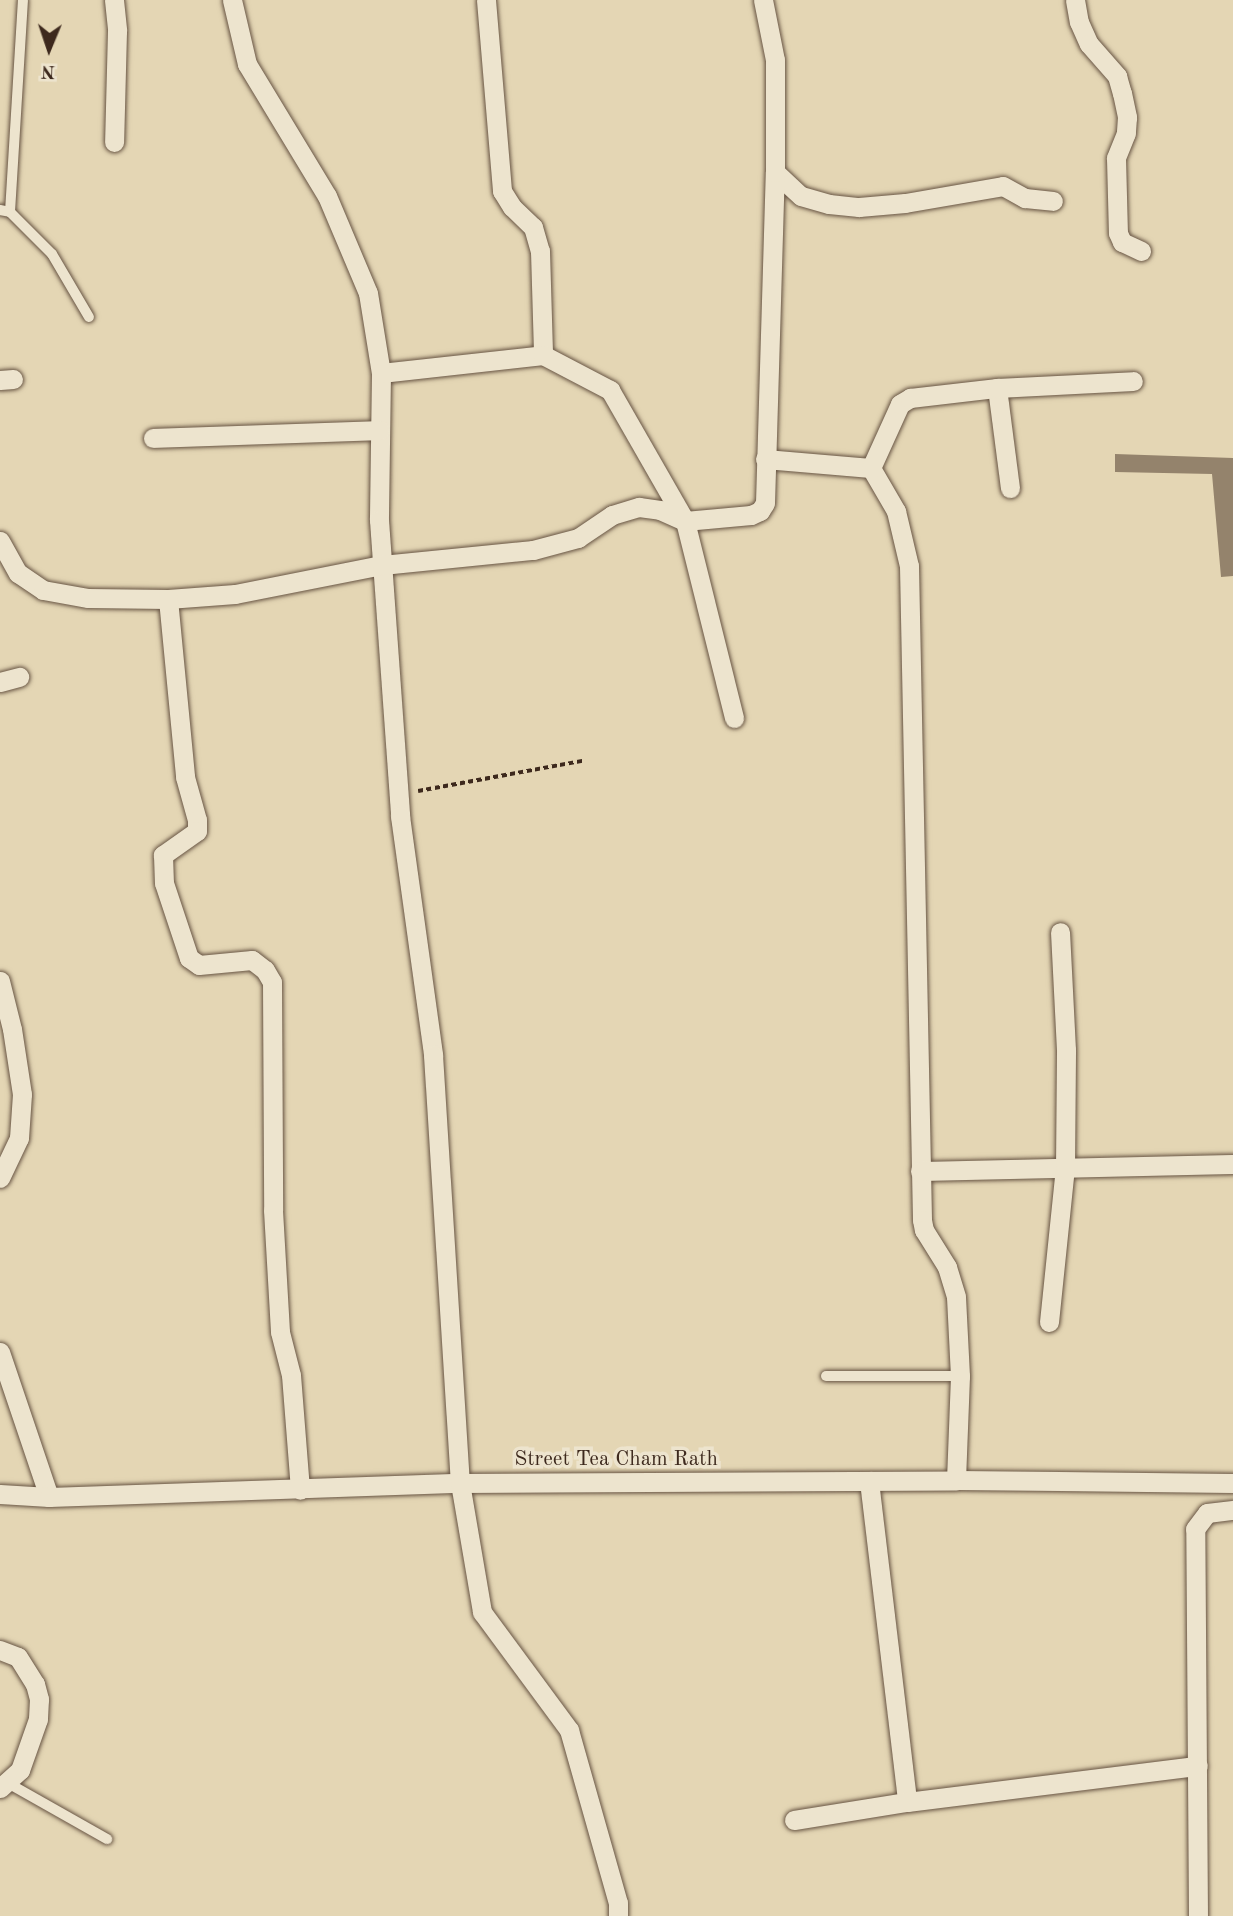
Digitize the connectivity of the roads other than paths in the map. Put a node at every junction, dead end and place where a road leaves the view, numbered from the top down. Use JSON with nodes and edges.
{"nodes":[{"id":1,"x":23,"y":0,"type":"edge"},
{"id":2,"x":114,"y":0,"type":"edge"},
{"id":3,"x":232,"y":0,"type":"edge"},
{"id":4,"x":486,"y":0,"type":"edge"},
{"id":5,"x":763,"y":0,"type":"edge"},
{"id":6,"x":1075,"y":0,"type":"edge"},
{"id":7,"x":114,"y":142,"type":"dead end"},
{"id":8,"x":775,"y":172,"type":"junction"},
{"id":9,"x":1053,"y":201,"type":"dead end"},
{"id":10,"x":5,"y":211,"type":"edge"},
{"id":11,"x":1141,"y":251,"type":"dead end"},
{"id":12,"x":89,"y":317,"type":"dead end"},
{"id":13,"x":542,"y":355,"type":"junction"},
{"id":14,"x":381,"y":373,"type":"junction"},
{"id":15,"x":1133,"y":381,"type":"dead end"},
{"id":16,"x":997,"y":388,"type":"junction"},
{"id":17,"x":380,"y":430,"type":"junction"},
{"id":18,"x":153,"y":439,"type":"dead end"},
{"id":19,"x":765,"y":458,"type":"junction"},
{"id":20,"x":871,"y":468,"type":"junction"},
{"id":21,"x":1010,"y":488,"type":"dead end"},
{"id":22,"x":685,"y":522,"type":"junction"},
{"id":23,"x":0,"y":541,"type":"edge"},
{"id":24,"x":382,"y":565,"type":"junction"},
{"id":25,"x":169,"y":599,"type":"junction"},
{"id":26,"x":19,"y":677,"type":"dead end"},
{"id":27,"x":0,"y":682,"type":"edge"},
{"id":28,"x":734,"y":718,"type":"dead end"},
{"id":29,"x":1060,"y":932,"type":"dead end"},
{"id":30,"x":0,"y":981,"type":"edge"},
{"id":31,"x":6,"y":1032,"type":"edge"},
{"id":32,"x":1233,"y":1164,"type":"edge"},
{"id":33,"x":1065,"y":1168,"type":"junction"},
{"id":34,"x":920,"y":1171,"type":"junction"},
{"id":35,"x":0,"y":1178,"type":"edge"},
{"id":36,"x":1049,"y":1322,"type":"dead end"},
{"id":37,"x":0,"y":1352,"type":"edge"},
{"id":38,"x":826,"y":1376,"type":"dead end"},
{"id":39,"x":960,"y":1376,"type":"junction"},
{"id":40,"x":956,"y":1480,"type":"junction"},
{"id":41,"x":869,"y":1481,"type":"junction"},
{"id":42,"x":460,"y":1483,"type":"junction"},
{"id":43,"x":1233,"y":1483,"type":"edge"},
{"id":44,"x":300,"y":1490,"type":"junction"},
{"id":45,"x":0,"y":1494,"type":"edge"},
{"id":46,"x":49,"y":1497,"type":"junction"},
{"id":47,"x":1233,"y":1510,"type":"edge"},
{"id":48,"x":0,"y":1650,"type":"edge"},
{"id":49,"x":1198,"y":1766,"type":"junction"},
{"id":50,"x":4,"y":1786,"type":"edge"},
{"id":51,"x":907,"y":1802,"type":"junction"},
{"id":52,"x":794,"y":1820,"type":"dead end"},
{"id":53,"x":107,"y":1839,"type":"dead end"},
{"id":54,"x":618,"y":1916,"type":"edge"},
{"id":55,"x":1198,"y":1916,"type":"edge"}],
"edges":[{"from":1,"to":10,"type":"lane"},
{"from":2,"to":7,"type":"street"},
{"from":3,"to":14,"type":"street"},
{"from":4,"to":13,"type":"street"},
{"from":5,"to":8,"type":"street"},
{"from":6,"to":11,"type":"street"},
{"from":8,"to":9,"type":"street"},
{"from":8,"to":19,"type":"street"},
{"from":10,"to":12,"type":"lane"},
{"from":13,"to":14,"type":"street"},
{"from":13,"to":22,"type":"street"},
{"from":14,"to":17,"type":"street"},
{"from":15,"to":16,"type":"street"},
{"from":16,"to":20,"type":"street"},
{"from":16,"to":21,"type":"street"},
{"from":17,"to":18,"type":"street"},
{"from":17,"to":24,"type":"street"},
{"from":19,"to":20,"type":"street"},
{"from":19,"to":22,"type":"street"},
{"from":20,"to":34,"type":"street"},
{"from":22,"to":24,"type":"street"},
{"from":22,"to":28,"type":"street"},
{"from":23,"to":25,"type":"street"},
{"from":24,"to":25,"type":"street"},
{"from":24,"to":42,"type":"street"},
{"from":25,"to":44,"type":"street"},
{"from":26,"to":27,"type":"street"},
{"from":29,"to":33,"type":"street"},
{"from":30,"to":31,"type":"street"},
{"from":31,"to":35,"type":"street"},
{"from":32,"to":33,"type":"street"},
{"from":33,"to":34,"type":"street"},
{"from":33,"to":36,"type":"street"},
{"from":34,"to":39,"type":"street"},
{"from":37,"to":46,"type":"street"},
{"from":38,"to":39,"type":"lane"},
{"from":39,"to":40,"type":"street"},
{"from":40,"to":41,"type":"street","name":"Street Tea Cham Rath"},
{"from":40,"to":43,"type":"street","name":"Street Tea Cham Rath"},
{"from":41,"to":42,"type":"street","name":"Street Tea Cham Rath"},
{"from":41,"to":51,"type":"street"},
{"from":42,"to":44,"type":"street","name":"Street Tea Cham Rath"},
{"from":42,"to":54,"type":"street"},
{"from":44,"to":46,"type":"street","name":"Street Tea Cham Rath"},
{"from":45,"to":46,"type":"street","name":"Street Tea Cham Rath"},
{"from":47,"to":49,"type":"street"},
{"from":48,"to":50,"type":"street"},
{"from":49,"to":51,"type":"street"},
{"from":49,"to":55,"type":"street"},
{"from":50,"to":53,"type":"lane"},
{"from":51,"to":52,"type":"street"}]}
